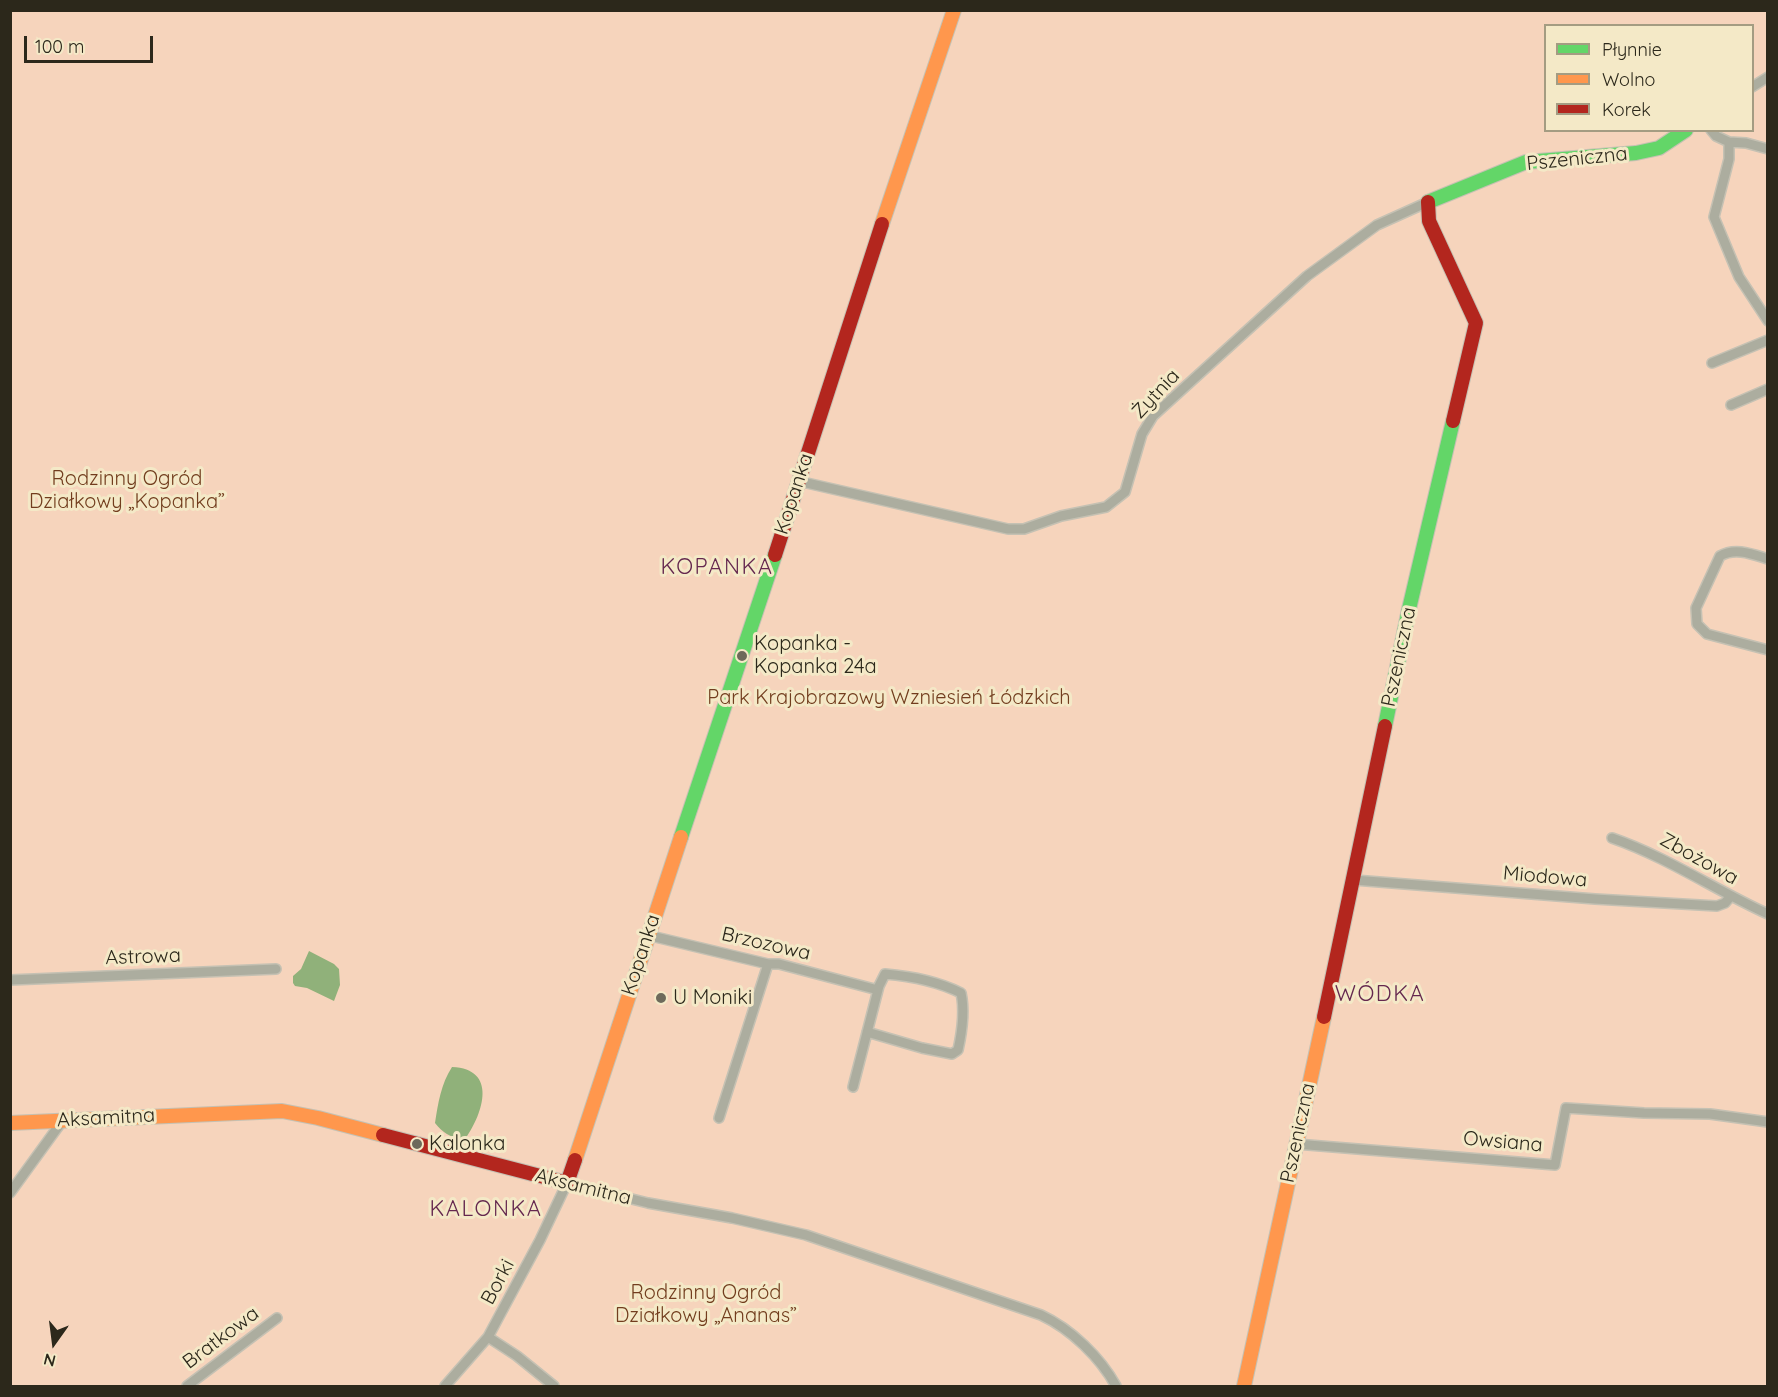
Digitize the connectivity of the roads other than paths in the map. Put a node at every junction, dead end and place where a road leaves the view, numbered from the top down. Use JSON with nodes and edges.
{"nodes":[{"id":1,"x":954,"y":10,"type":"edge"},
{"id":2,"x":1767,"y":77,"type":"edge"},
{"id":3,"x":1754,"y":86,"type":"edge"},
{"id":4,"x":1683,"y":132,"type":"edge"},
{"id":5,"x":1713,"y":132,"type":"edge"},
{"id":6,"x":1729,"y":142,"type":"junction"},
{"id":7,"x":1767,"y":149,"type":"edge"},
{"id":8,"x":1428,"y":202,"type":"junction"},
{"id":9,"x":1767,"y":321,"type":"edge"},
{"id":10,"x":1767,"y":340,"type":"edge"},
{"id":11,"x":1712,"y":363,"type":"dead end"},
{"id":12,"x":1767,"y":389,"type":"edge"},
{"id":13,"x":1731,"y":405,"type":"dead end"},
{"id":14,"x":798,"y":481,"type":"junction"},
{"id":15,"x":1767,"y":559,"type":"edge"},
{"id":16,"x":1767,"y":650,"type":"edge"},
{"id":17,"x":1612,"y":838,"type":"dead end"},
{"id":18,"x":1353,"y":880,"type":"junction"},
{"id":19,"x":1730,"y":897,"type":"junction"},
{"id":20,"x":1767,"y":914,"type":"edge"},
{"id":21,"x":647,"y":935,"type":"junction"},
{"id":22,"x":768,"y":964,"type":"junction"},
{"id":23,"x":276,"y":969,"type":"dead end"},
{"id":24,"x":10,"y":980,"type":"edge"},
{"id":25,"x":878,"y":990,"type":"junction"},
{"id":26,"x":867,"y":1032,"type":"junction"},
{"id":27,"x":853,"y":1087,"type":"dead end"},
{"id":28,"x":719,"y":1118,"type":"dead end"},
{"id":29,"x":63,"y":1120,"type":"junction"},
{"id":30,"x":1767,"y":1122,"type":"edge"},
{"id":31,"x":10,"y":1123,"type":"edge"},
{"id":32,"x":1296,"y":1144,"type":"junction"},
{"id":33,"x":567,"y":1183,"type":"junction"},
{"id":34,"x":10,"y":1193,"type":"edge"},
{"id":35,"x":277,"y":1318,"type":"dead end"},
{"id":36,"x":488,"y":1338,"type":"junction"},
{"id":37,"x":186,"y":1386,"type":"edge"},
{"id":38,"x":445,"y":1386,"type":"edge"},
{"id":39,"x":554,"y":1386,"type":"edge"},
{"id":40,"x":1116,"y":1386,"type":"edge"},
{"id":41,"x":1244,"y":1386,"type":"edge"}],
"edges":[{"from":1,"to":14,"type":"street","name":"Kopanka"},
{"from":2,"to":3,"type":"street"},
{"from":4,"to":8,"type":"street","name":"Pszeniczna"},
{"from":5,"to":6,"type":"street"},
{"from":6,"to":7,"type":"street"},
{"from":6,"to":9,"type":"street"},
{"from":8,"to":14,"type":"street","name":"Żytnia"},
{"from":8,"to":18,"type":"street","name":"Pszeniczna"},
{"from":10,"to":11,"type":"street"},
{"from":12,"to":13,"type":"street"},
{"from":14,"to":21,"type":"street","name":"Kopanka"},
{"from":15,"to":16,"type":"street"},
{"from":17,"to":19,"type":"street","name":"Zbożowa"},
{"from":18,"to":19,"type":"street","name":"Miodowa"},
{"from":18,"to":32,"type":"street","name":"Pszeniczna"},
{"from":19,"to":20,"type":"street","name":"Zbożowa"},
{"from":21,"to":22,"type":"street","name":"Brzozowa"},
{"from":21,"to":33,"type":"street","name":"Kopanka"},
{"from":22,"to":25,"type":"street","name":"Brzozowa"},
{"from":22,"to":28,"type":"street"},
{"from":23,"to":24,"type":"street","name":"Astrowa"},
{"from":25,"to":26,"type":"street"},
{"from":25,"to":26,"type":"street"},
{"from":26,"to":27,"type":"street"},
{"from":29,"to":31,"type":"street","name":"Aksamitna"},
{"from":29,"to":33,"type":"street","name":"Aksamitna"},
{"from":29,"to":34,"type":"street"},
{"from":30,"to":32,"type":"street","name":"Owsiana"},
{"from":32,"to":41,"type":"street","name":"Pszeniczna"},
{"from":33,"to":36,"type":"street","name":"Borki"},
{"from":33,"to":40,"type":"street","name":"Aksamitna"},
{"from":35,"to":37,"type":"street","name":"Bratkowa"},
{"from":36,"to":38,"type":"street","name":"Borki"},
{"from":36,"to":39,"type":"street"}]}
